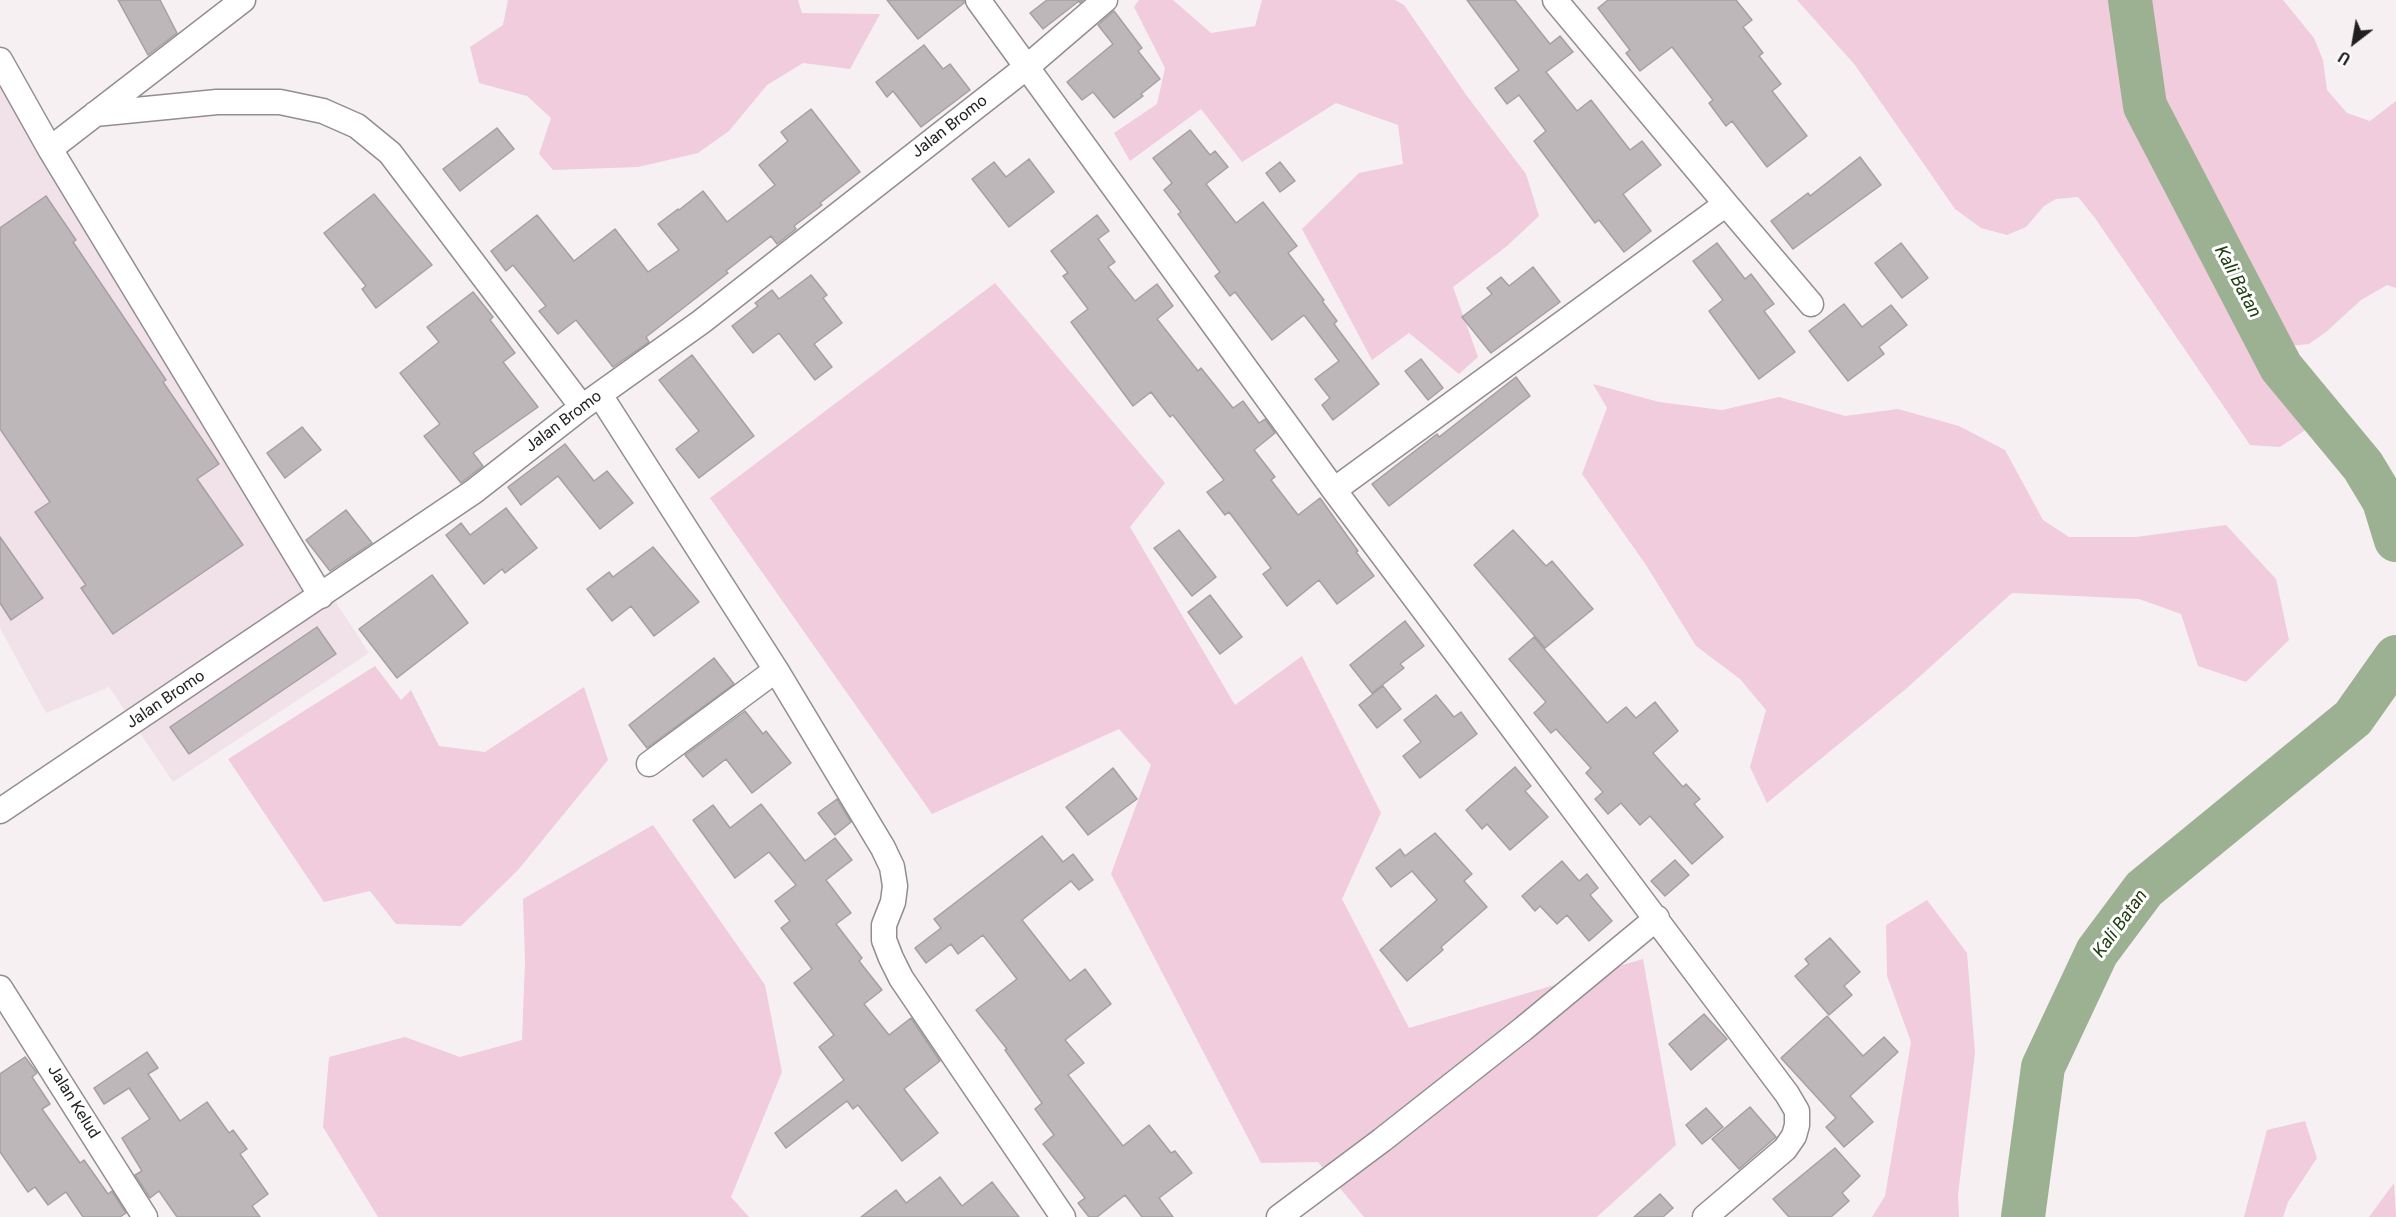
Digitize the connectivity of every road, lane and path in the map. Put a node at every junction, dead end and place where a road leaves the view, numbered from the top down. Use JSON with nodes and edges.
{"nodes":[{"id":1,"x":243,"y":0,"type":"edge"},
{"id":2,"x":978,"y":0,"type":"edge"},
{"id":3,"x":1105,"y":0,"type":"edge"},
{"id":4,"x":1555,"y":0,"type":"edge"},
{"id":5,"x":0,"y":60,"type":"edge"},
{"id":6,"x":1028,"y":66,"type":"junction"},
{"id":7,"x":94,"y":114,"type":"junction"},
{"id":8,"x":50,"y":148,"type":"junction"},
{"id":9,"x":1726,"y":204,"type":"junction"},
{"id":10,"x":1811,"y":304,"type":"dead end"},
{"id":11,"x":591,"y":401,"type":"junction"},
{"id":12,"x":1334,"y":490,"type":"junction"},
{"id":13,"x":321,"y":596,"type":"junction"},
{"id":14,"x":776,"y":670,"type":"junction"},
{"id":15,"x":649,"y":764,"type":"dead end"},
{"id":16,"x":0,"y":811,"type":"edge"},
{"id":17,"x":1657,"y":918,"type":"junction"},
{"id":18,"x":0,"y":988,"type":"edge"},
{"id":19,"x":145,"y":1217,"type":"edge"},
{"id":20,"x":1063,"y":1217,"type":"edge"},
{"id":21,"x":1280,"y":1217,"type":"edge"},
{"id":22,"x":1705,"y":1217,"type":"edge"}],
"edges":[{"from":1,"to":7,"type":"street"},
{"from":2,"to":6,"type":"street"},
{"from":3,"to":6,"type":"street","name":"Jalan Bromo"},
{"from":4,"to":9,"type":"street"},
{"from":5,"to":8,"type":"street"},
{"from":6,"to":11,"type":"street","name":"Jalan Bromo"},
{"from":6,"to":12,"type":"street"},
{"from":7,"to":8,"type":"street"},
{"from":7,"to":11,"type":"street"},
{"from":8,"to":13,"type":"street"},
{"from":9,"to":10,"type":"street"},
{"from":9,"to":12,"type":"street"},
{"from":11,"to":13,"type":"street","name":"Jalan Bromo"},
{"from":11,"to":14,"type":"street"},
{"from":12,"to":17,"type":"street"},
{"from":13,"to":16,"type":"street","name":"Jalan Bromo"},
{"from":14,"to":15,"type":"street"},
{"from":14,"to":20,"type":"street"},
{"from":17,"to":21,"type":"street"},
{"from":17,"to":22,"type":"street"},
{"from":18,"to":19,"type":"street","name":"Jalan Kelud"}]}
